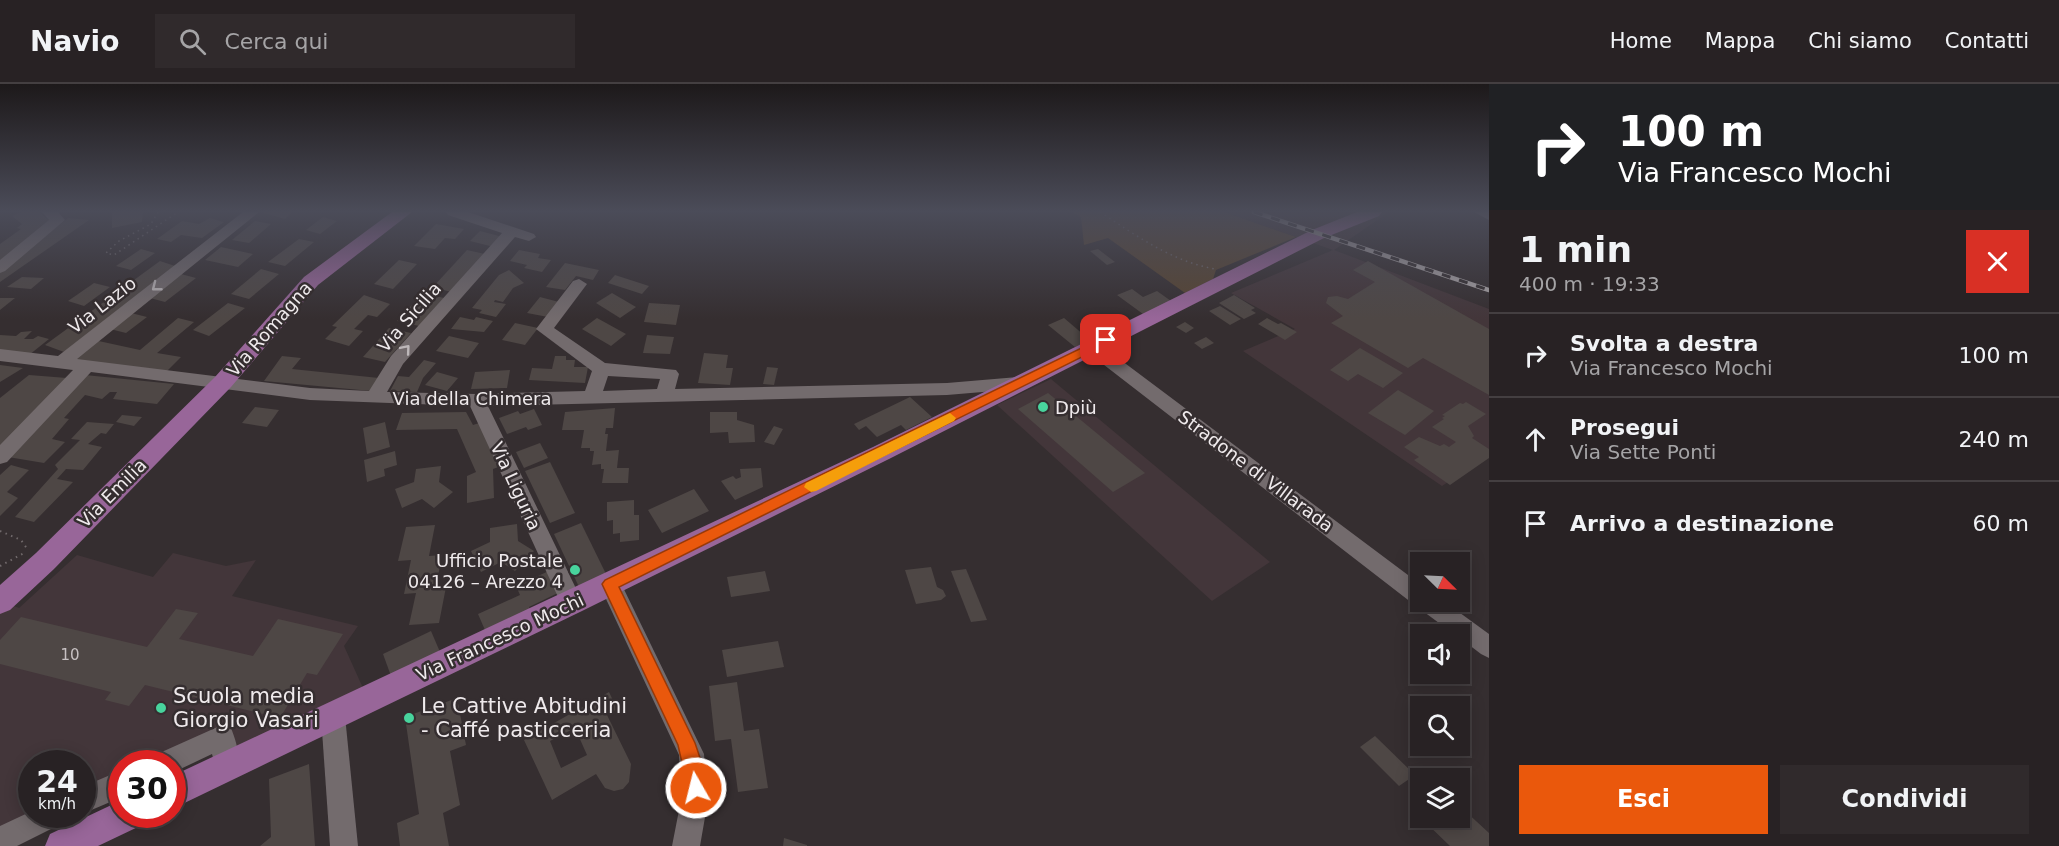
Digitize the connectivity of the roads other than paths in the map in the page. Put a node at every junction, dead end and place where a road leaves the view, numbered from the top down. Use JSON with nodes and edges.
{"nodes":[{"id":1,"x":25,"y":248,"type":"edge"},
{"id":2,"x":207,"y":248,"type":"edge"},
{"id":3,"x":355,"y":248,"type":"edge"},
{"id":4,"x":497,"y":248,"type":"edge"},
{"id":5,"x":1304,"y":248,"type":"edge"},
{"id":6,"x":0,"y":268,"type":"edge"},
{"id":7,"x":579,"y":284,"type":"dead end"},
{"id":8,"x":1092,"y":347,"type":"junction"},
{"id":9,"x":0,"y":355,"type":"edge"},
{"id":10,"x":62,"y":362,"type":"junction"},
{"id":11,"x":88,"y":365,"type":"junction"},
{"id":12,"x":601,"y":369,"type":"junction"},
{"id":13,"x":223,"y":382,"type":"junction"},
{"id":14,"x":1019,"y":383,"type":"junction"},
{"id":15,"x":947,"y":389,"type":"junction"},
{"id":16,"x":665,"y":394,"type":"junction"},
{"id":17,"x":592,"y":396,"type":"junction"},
{"id":18,"x":374,"y":398,"type":"junction"},
{"id":19,"x":476,"y":400,"type":"junction"},
{"id":20,"x":965,"y":410,"type":"junction"},
{"id":21,"x":0,"y":457,"type":"edge"},
{"id":22,"x":610,"y":584,"type":"junction"},
{"id":23,"x":1410,"y":588,"type":"edge"},
{"id":24,"x":0,"y":602,"type":"edge"},
{"id":25,"x":572,"y":603,"type":"junction"},
{"id":26,"x":1442,"y":612,"type":"edge"},
{"id":27,"x":1489,"y":647,"type":"edge"},
{"id":28,"x":333,"y":716,"type":"junction"},
{"id":29,"x":186,"y":754,"type":"edge"},
{"id":30,"x":227,"y":767,"type":"junction"},
{"id":31,"x":186,"y":786,"type":"edge"},
{"id":32,"x":108,"y":824,"type":"edge"},
{"id":33,"x":25,"y":828,"type":"edge"},
{"id":34,"x":0,"y":840,"type":"edge"},
{"id":35,"x":62,"y":846,"type":"edge"},
{"id":36,"x":344,"y":846,"type":"edge"},
{"id":37,"x":686,"y":846,"type":"edge"}],
"edges":[{"from":1,"to":6,"type":"street"},
{"from":2,"to":10,"type":"street","name":"Via Lazio","one_way":true},
{"from":3,"to":13,"type":"main road","name":"Via Romagna"},
{"from":18,"to":4,"type":"street","name":"Via Sicilia","one_way":true},
{"from":5,"to":8,"type":"main road","name":"Via Francesco Mochi"},
{"from":7,"to":12,"type":"street"},
{"from":8,"to":14,"type":"main road","name":"Via Francesco Mochi"},
{"from":8,"to":23,"type":"street","name":"Stradone di Villarada"},
{"from":9,"to":10,"type":"street","name":"Via della Chimera"},
{"from":10,"to":11,"type":"street","name":"Via della Chimera"},
{"from":11,"to":13,"type":"street","name":"Via della Chimera"},
{"from":11,"to":21,"type":"street"},
{"from":12,"to":16,"type":"street"},
{"from":12,"to":17,"type":"street"},
{"from":13,"to":18,"type":"street","name":"Via della Chimera"},
{"from":13,"to":24,"type":"main road","name":"Via Emilia"},
{"from":14,"to":15,"type":"street","name":"Via della Chimera"},
{"from":14,"to":20,"type":"main road","name":"Via Francesco Mochi"},
{"from":15,"to":16,"type":"street","name":"Via della Chimera"},
{"from":15,"to":20,"type":"street"},
{"from":16,"to":17,"type":"street","name":"Via della Chimera"},
{"from":17,"to":19,"type":"street","name":"Via della Chimera"},
{"from":18,"to":19,"type":"street","name":"Via della Chimera"},
{"from":19,"to":25,"type":"street","name":"Via Liguria"},
{"from":20,"to":22,"type":"main road","name":"Via Francesco Mochi"},
{"from":22,"to":25,"type":"main road","name":"Via Francesco Mochi"},
{"from":22,"to":37,"type":"street"},
{"from":25,"to":28,"type":"main road","name":"Via Francesco Mochi"},
{"from":26,"to":27,"type":"street"},
{"from":28,"to":30,"type":"main road","name":"Via Francesco Mochi"},
{"from":28,"to":36,"type":"street"},
{"from":29,"to":30,"type":"street"},
{"from":30,"to":31,"type":"main road","name":"Via Francesco Mochi"},
{"from":32,"to":35,"type":"main road"},
{"from":33,"to":34,"type":"street"}]}
